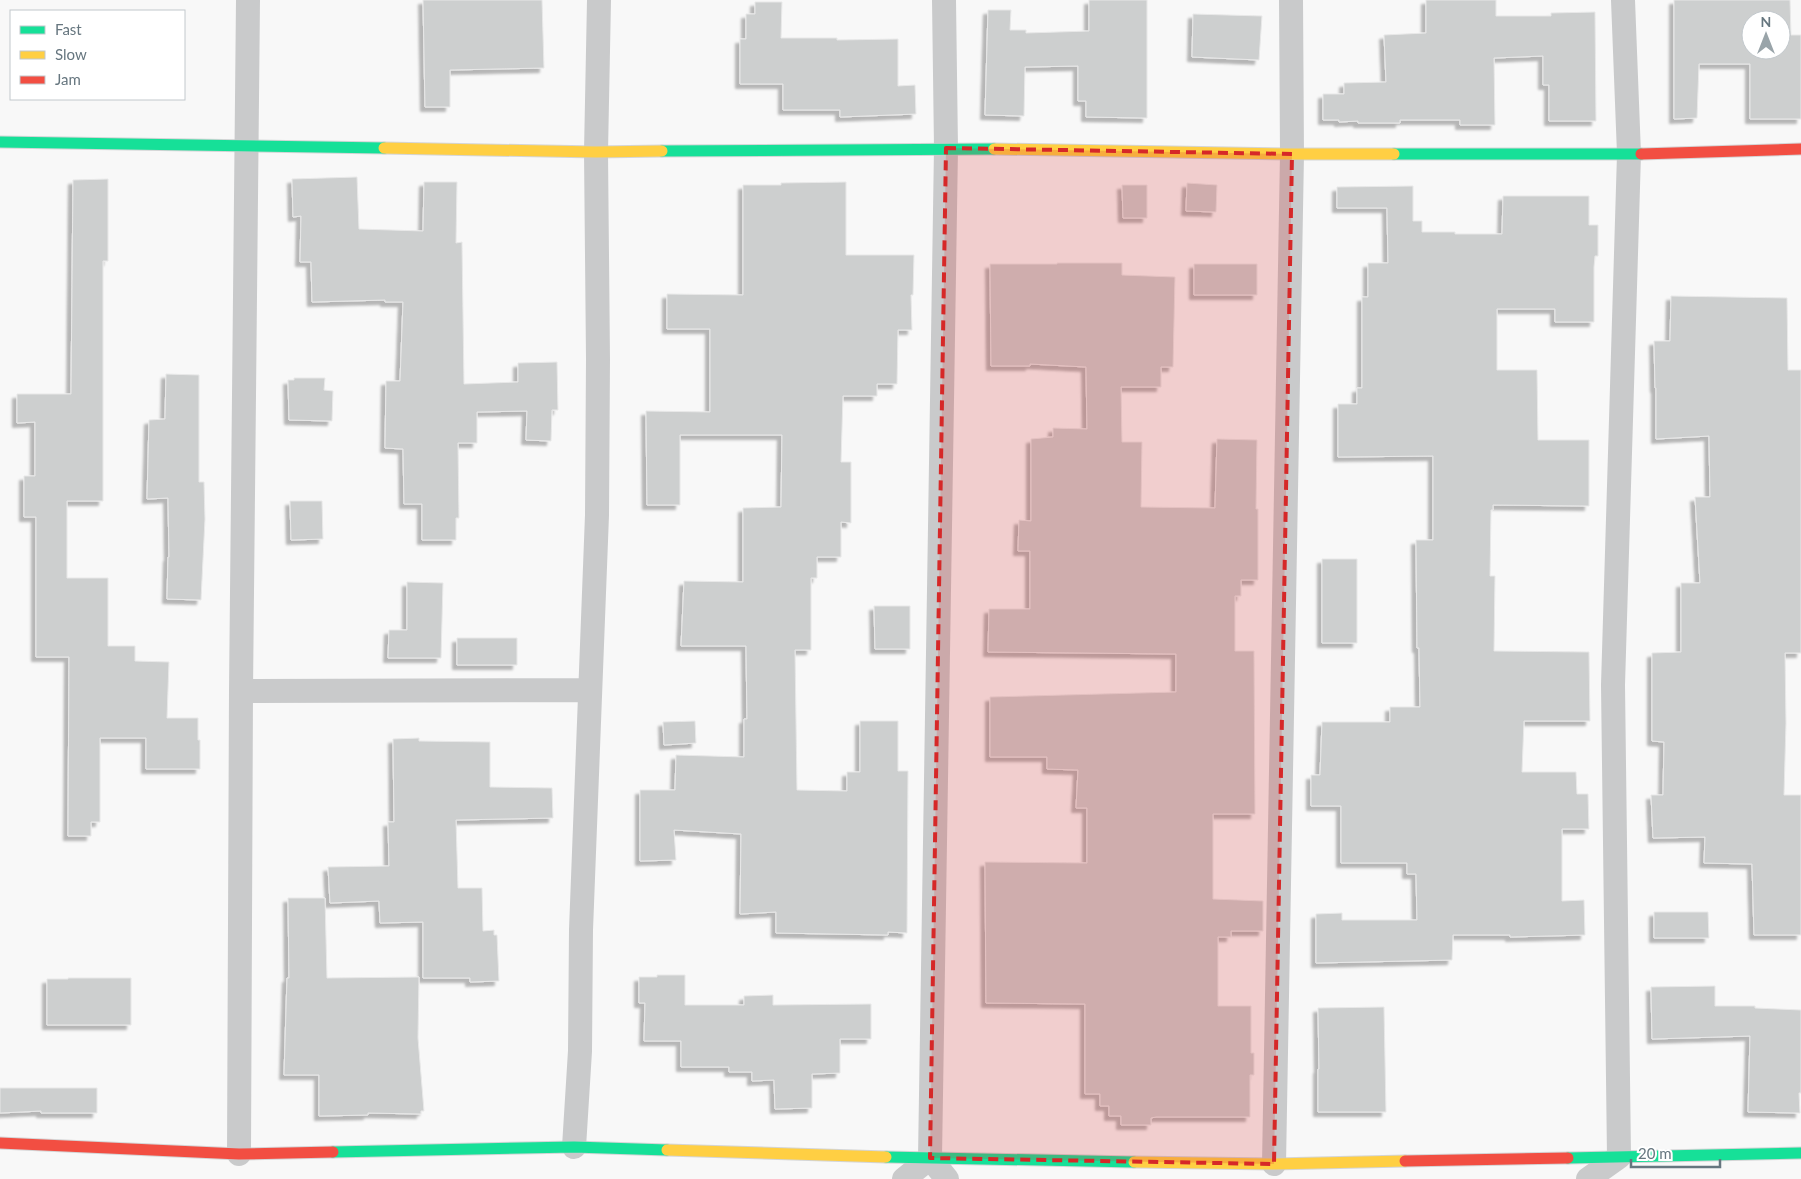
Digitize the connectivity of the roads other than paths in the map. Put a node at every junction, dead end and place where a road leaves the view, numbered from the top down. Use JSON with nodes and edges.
{"nodes":[{"id":1,"x":248,"y":0,"type":"edge"},
{"id":2,"x":599,"y":0,"type":"edge"},
{"id":3,"x":944,"y":0,"type":"edge"},
{"id":4,"x":1291,"y":0,"type":"edge"},
{"id":5,"x":1623,"y":0,"type":"edge"},
{"id":6,"x":0,"y":142,"type":"edge"},
{"id":7,"x":247,"y":146,"type":"junction"},
{"id":8,"x":946,"y":148,"type":"junction"},
{"id":9,"x":1801,"y":149,"type":"edge"},
{"id":10,"x":596,"y":152,"type":"junction"},
{"id":11,"x":1292,"y":154,"type":"junction"},
{"id":12,"x":1629,"y":154,"type":"junction"},
{"id":13,"x":590,"y":690,"type":"junction"},
{"id":14,"x":241,"y":691,"type":"junction"},
{"id":15,"x":0,"y":1143,"type":"edge"},
{"id":16,"x":574,"y":1147,"type":"junction"},
{"id":17,"x":1801,"y":1153,"type":"edge"},
{"id":18,"x":239,"y":1154,"type":"junction"},
{"id":19,"x":1619,"y":1157,"type":"junction"},
{"id":20,"x":930,"y":1158,"type":"junction"},
{"id":21,"x":1274,"y":1164,"type":"junction"},
{"id":22,"x":904,"y":1179,"type":"edge"},
{"id":23,"x":947,"y":1179,"type":"edge"},
{"id":24,"x":1588,"y":1179,"type":"edge"}],
"edges":[{"from":1,"to":7,"type":"street"},
{"from":2,"to":10,"type":"street"},
{"from":3,"to":8,"type":"street"},
{"from":4,"to":11,"type":"street"},
{"from":5,"to":12,"type":"street"},
{"from":6,"to":7,"type":"street"},
{"from":7,"to":10,"type":"street"},
{"from":7,"to":14,"type":"street"},
{"from":8,"to":10,"type":"street"},
{"from":8,"to":11,"type":"street"},
{"from":8,"to":20,"type":"street"},
{"from":9,"to":12,"type":"street"},
{"from":10,"to":13,"type":"street"},
{"from":11,"to":12,"type":"street"},
{"from":11,"to":21,"type":"street"},
{"from":12,"to":19,"type":"street"},
{"from":13,"to":14,"type":"street"},
{"from":13,"to":16,"type":"street"},
{"from":14,"to":18,"type":"street"},
{"from":15,"to":18,"type":"street"},
{"from":16,"to":18,"type":"street"},
{"from":16,"to":20,"type":"street"},
{"from":17,"to":19,"type":"street"},
{"from":19,"to":21,"type":"street"},
{"from":19,"to":24,"type":"street"},
{"from":20,"to":21,"type":"street"},
{"from":20,"to":22,"type":"street"},
{"from":20,"to":23,"type":"street"}]}
